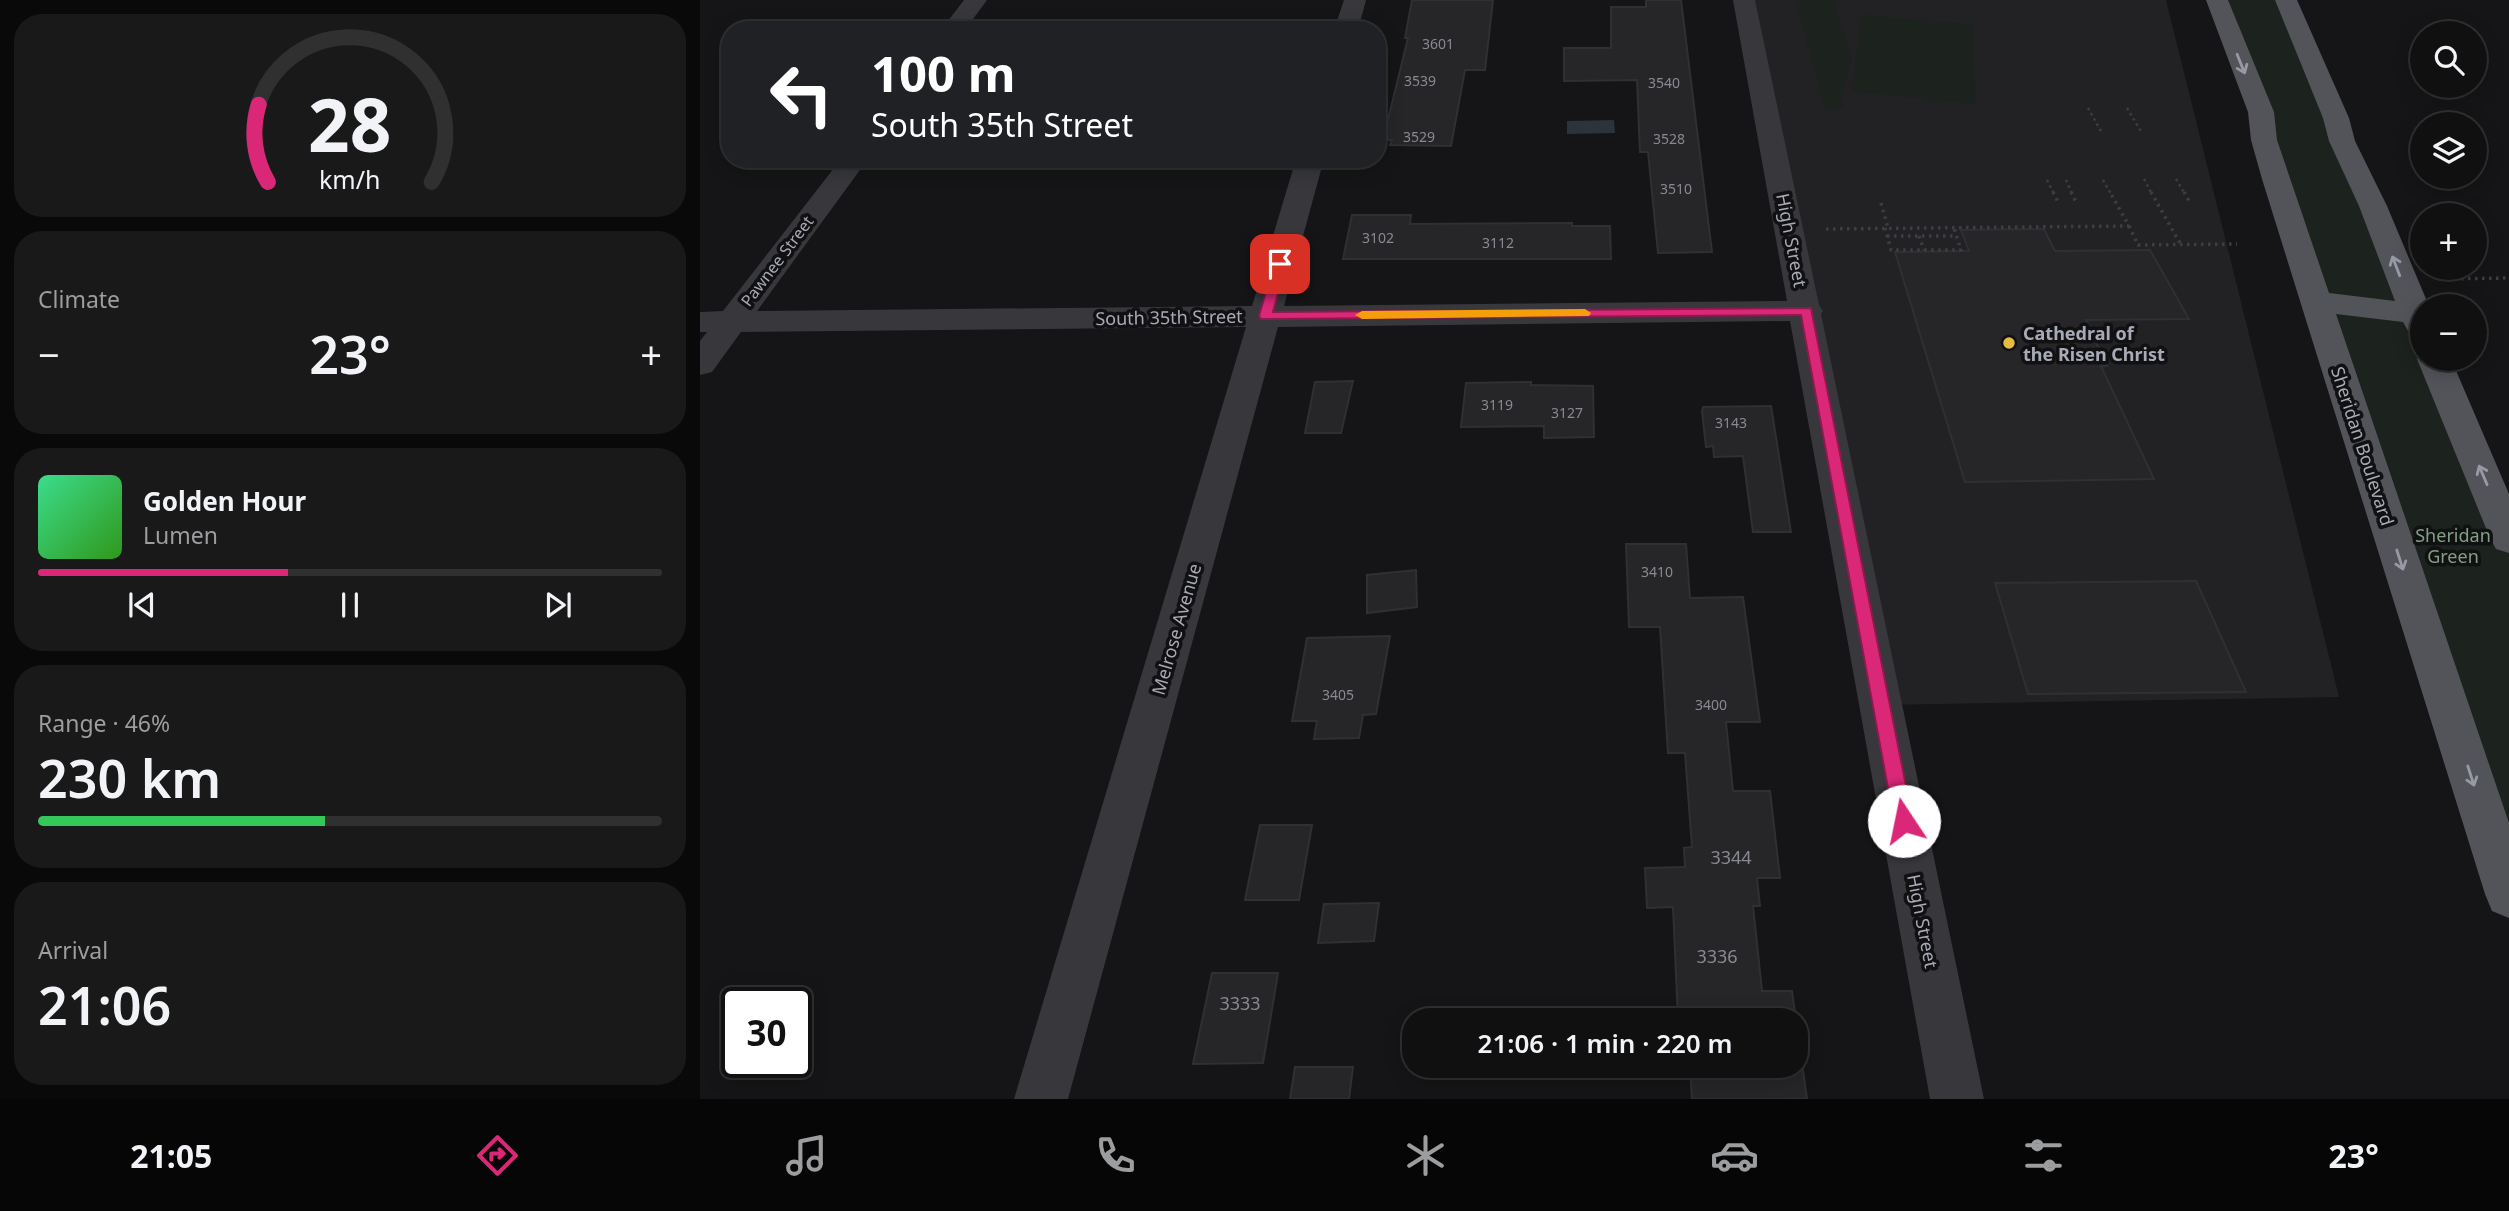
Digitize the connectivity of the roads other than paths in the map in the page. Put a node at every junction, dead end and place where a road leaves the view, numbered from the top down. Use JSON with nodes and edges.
{"nodes":[{"id":1,"x":976,"y":0,"type":"edge"},
{"id":2,"x":1355,"y":0,"type":"edge"},
{"id":3,"x":1744,"y":0,"type":"edge"},
{"id":4,"x":2217,"y":0,"type":"edge"},
{"id":5,"x":2286,"y":0,"type":"edge"},
{"id":6,"x":960,"y":21,"type":"edge"},
{"id":7,"x":1349,"y":21,"type":"edge"},
{"id":8,"x":848,"y":168,"type":"edge"},
{"id":9,"x":1307,"y":168,"type":"edge"},
{"id":10,"x":2410,"y":298,"type":"edge"},
{"id":11,"x":2316,"y":302,"type":"junction"},
{"id":12,"x":1807,"y":311,"type":"junction"},
{"id":13,"x":1265,"y":316,"type":"junction"},
{"id":14,"x":2410,"y":319,"type":"edge"},
{"id":15,"x":732,"y":321,"type":"junction"},
{"id":16,"x":700,"y":322,"type":"edge"},
{"id":17,"x":700,"y":364,"type":"edge"},
{"id":18,"x":2439,"y":371,"type":"edge"},
{"id":19,"x":2509,"y":538,"type":"edge"},
{"id":20,"x":2509,"y":894,"type":"edge"},
{"id":21,"x":1041,"y":1099,"type":"edge"},
{"id":22,"x":1957,"y":1099,"type":"edge"}],
"edges":[{"from":1,"to":6,"type":"street"},
{"from":2,"to":7,"type":"street"},
{"from":3,"to":12,"type":"street","name":"High Street"},
{"from":4,"to":11,"type":"main road","name":"Sheridan Boulevard","one_way":true},
{"from":10,"to":5,"type":"main road","one_way":true},
{"from":8,"to":15,"type":"street","name":"Pawnee Street"},
{"from":9,"to":13,"type":"street","name":"Melrose Avenue"},
{"from":11,"to":14,"type":"main road"},
{"from":11,"to":20,"type":"main road","name":"Sheridan Boulevard","one_way":true},
{"from":12,"to":13,"type":"street","name":"South 35th Street"},
{"from":12,"to":22,"type":"street","name":"High Street"},
{"from":13,"to":15,"type":"street","name":"South 35th Street"},
{"from":13,"to":21,"type":"street","name":"Melrose Avenue"},
{"from":15,"to":16,"type":"street","name":"South 35th Street"},
{"from":15,"to":17,"type":"street","name":"Pawnee Street"},
{"from":19,"to":18,"type":"main road","one_way":true}]}
